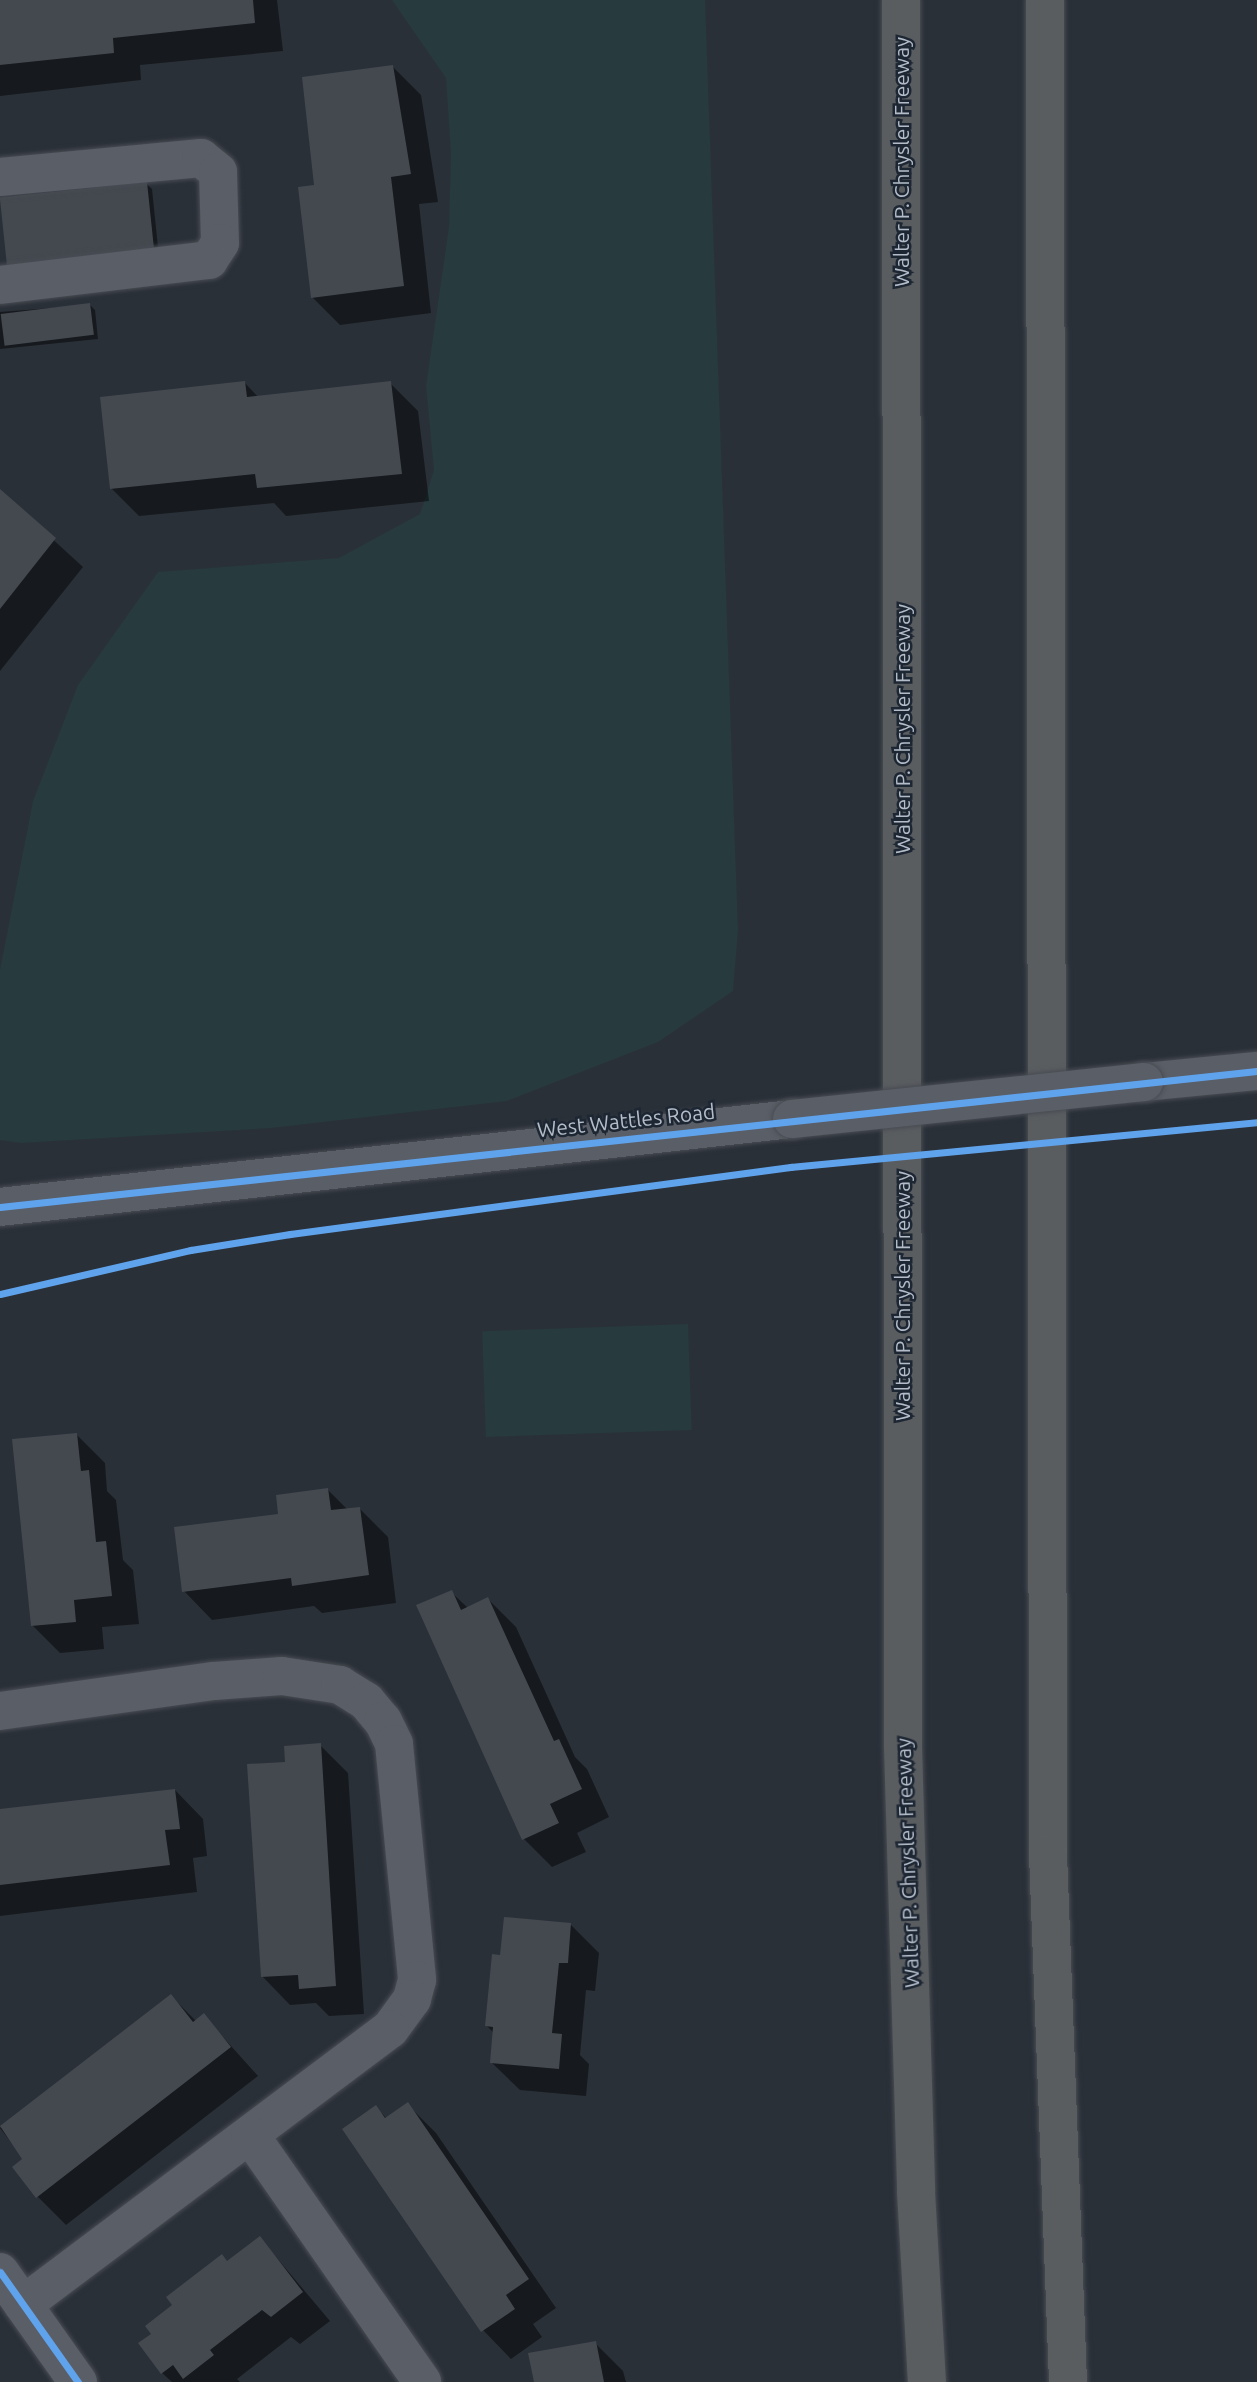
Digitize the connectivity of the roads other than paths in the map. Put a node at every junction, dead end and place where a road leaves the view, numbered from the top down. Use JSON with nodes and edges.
{"nodes":[{"id":1,"x":901,"y":0,"type":"edge"},
{"id":2,"x":1045,"y":0,"type":"edge"},
{"id":3,"x":0,"y":177,"type":"edge"},
{"id":4,"x":0,"y":285,"type":"edge"},
{"id":5,"x":1257,"y":1071,"type":"edge"},
{"id":6,"x":0,"y":1207,"type":"edge"},
{"id":7,"x":0,"y":1711,"type":"edge"},
{"id":8,"x":250,"y":2135,"type":"junction"},
{"id":9,"x":0,"y":2272,"type":"edge"},
{"id":10,"x":23,"y":2305,"type":"junction"},
{"id":11,"x":78,"y":2382,"type":"edge"},
{"id":12,"x":422,"y":2382,"type":"edge"},
{"id":13,"x":927,"y":2382,"type":"edge"},
{"id":14,"x":1068,"y":2382,"type":"edge"}],
"edges":[{"from":1,"to":13,"type":"highway","name":"Walter P. Chrysler Freeway"},
{"from":2,"to":14,"type":"highway"},
{"from":3,"to":4,"type":"street"},
{"from":5,"to":6,"type":"street","name":"West Wattles Road","bridge":true},
{"from":7,"to":8,"type":"street"},
{"from":8,"to":10,"type":"street"},
{"from":8,"to":12,"type":"street"},
{"from":9,"to":10,"type":"street"},
{"from":10,"to":11,"type":"street"}]}
